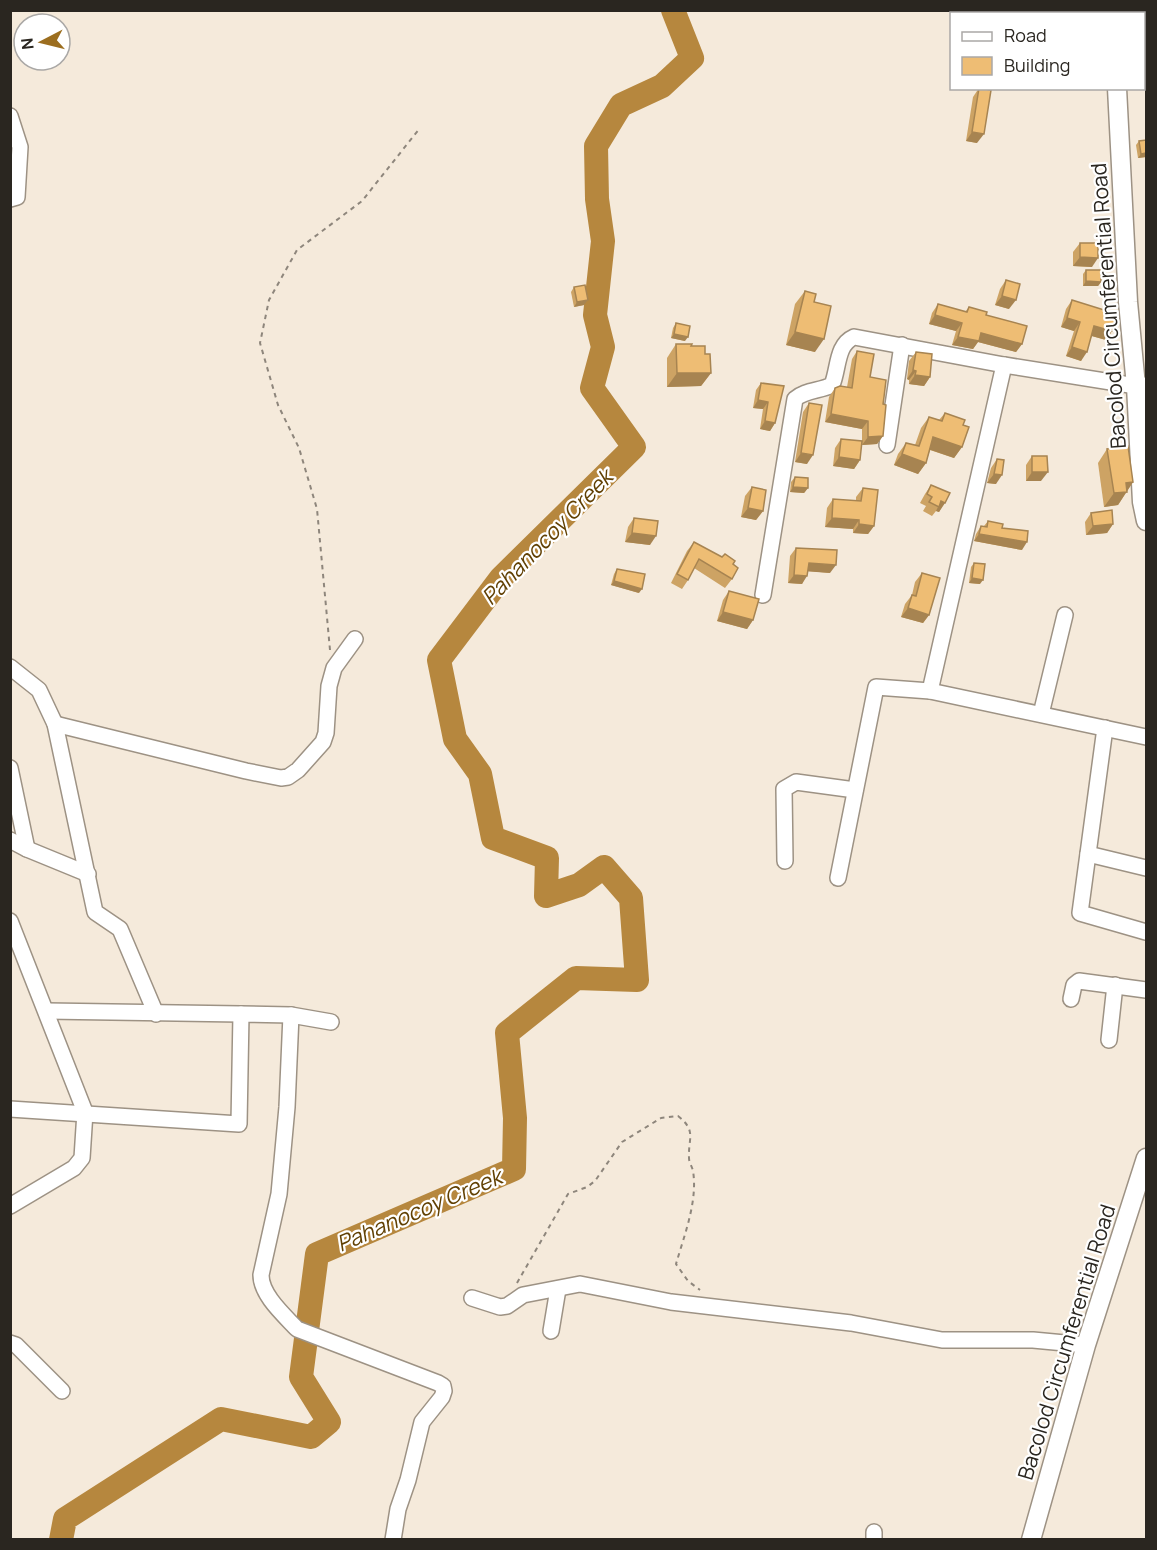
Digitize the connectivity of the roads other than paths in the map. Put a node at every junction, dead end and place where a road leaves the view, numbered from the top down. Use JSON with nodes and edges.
{"nodes":[{"id":1,"x":1117,"y":90,"type":"edge"},
{"id":2,"x":10,"y":116,"type":"edge"},
{"id":3,"x":10,"y":199,"type":"edge"},
{"id":4,"x":902,"y":345,"type":"junction"},
{"id":5,"x":1004,"y":365,"type":"junction"},
{"id":6,"x":1141,"y":386,"type":"edge"},
{"id":7,"x":887,"y":445,"type":"dead end"},
{"id":8,"x":1144,"y":502,"type":"edge"},
{"id":9,"x":1146,"y":521,"type":"edge"},
{"id":10,"x":763,"y":595,"type":"dead end"},
{"id":11,"x":1065,"y":615,"type":"dead end"},
{"id":12,"x":355,"y":639,"type":"dead end"},
{"id":13,"x":10,"y":667,"type":"edge"},
{"id":14,"x":930,"y":691,"type":"junction"},
{"id":15,"x":1041,"y":714,"type":"junction"},
{"id":16,"x":56,"y":724,"type":"junction"},
{"id":17,"x":1105,"y":728,"type":"junction"},
{"id":18,"x":1146,"y":736,"type":"edge"},
{"id":19,"x":10,"y":768,"type":"edge"},
{"id":20,"x":855,"y":790,"type":"junction"},
{"id":21,"x":10,"y":840,"type":"edge"},
{"id":22,"x":27,"y":849,"type":"junction"},
{"id":23,"x":1088,"y":854,"type":"junction"},
{"id":24,"x":785,"y":861,"type":"dead end"},
{"id":25,"x":1146,"y":868,"type":"edge"},
{"id":26,"x":88,"y":874,"type":"junction"},
{"id":27,"x":838,"y":878,"type":"dead end"},
{"id":28,"x":10,"y":921,"type":"edge"},
{"id":29,"x":1146,"y":932,"type":"edge"},
{"id":30,"x":1115,"y":985,"type":"junction"},
{"id":31,"x":1146,"y":990,"type":"edge"},
{"id":32,"x":1071,"y":999,"type":"dead end"},
{"id":33,"x":47,"y":1011,"type":"junction"},
{"id":34,"x":156,"y":1014,"type":"junction"},
{"id":35,"x":241,"y":1014,"type":"junction"},
{"id":36,"x":291,"y":1015,"type":"junction"},
{"id":37,"x":331,"y":1022,"type":"dead end"},
{"id":38,"x":1109,"y":1040,"type":"dead end"},
{"id":39,"x":10,"y":1109,"type":"edge"},
{"id":40,"x":85,"y":1112,"type":"junction"},
{"id":41,"x":1146,"y":1158,"type":"edge"},
{"id":42,"x":10,"y":1206,"type":"edge"},
{"id":43,"x":558,"y":1289,"type":"junction"},
{"id":44,"x":472,"y":1298,"type":"dead end"},
{"id":45,"x":551,"y":1331,"type":"dead end"},
{"id":46,"x":10,"y":1343,"type":"edge"},
{"id":47,"x":1086,"y":1345,"type":"junction"},
{"id":48,"x":62,"y":1391,"type":"dead end"},
{"id":49,"x":393,"y":1539,"type":"edge"},
{"id":50,"x":1031,"y":1539,"type":"edge"}],
"edges":[{"from":1,"to":6,"type":"main road","name":"Bacolod Circumferential Road"},
{"from":2,"to":3,"type":"street"},
{"from":4,"to":5,"type":"street"},
{"from":4,"to":7,"type":"street"},
{"from":4,"to":10,"type":"street"},
{"from":5,"to":6,"type":"street"},
{"from":5,"to":14,"type":"street"},
{"from":6,"to":8,"type":"main road","name":"Bacolod Circumferential Road"},
{"from":8,"to":9,"type":"main road","name":"Bacolod Circumferential Road"},
{"from":11,"to":15,"type":"street"},
{"from":12,"to":16,"type":"street"},
{"from":13,"to":16,"type":"street"},
{"from":14,"to":15,"type":"street"},
{"from":14,"to":20,"type":"street"},
{"from":15,"to":17,"type":"street"},
{"from":16,"to":26,"type":"street"},
{"from":17,"to":18,"type":"street"},
{"from":17,"to":23,"type":"street"},
{"from":19,"to":22,"type":"street"},
{"from":20,"to":24,"type":"street"},
{"from":20,"to":27,"type":"street"},
{"from":21,"to":22,"type":"street"},
{"from":22,"to":26,"type":"street"},
{"from":23,"to":25,"type":"street"},
{"from":23,"to":29,"type":"street"},
{"from":26,"to":34,"type":"street"},
{"from":28,"to":33,"type":"street"},
{"from":30,"to":31,"type":"street"},
{"from":30,"to":32,"type":"street"},
{"from":30,"to":38,"type":"street"},
{"from":33,"to":34,"type":"street"},
{"from":33,"to":40,"type":"street"},
{"from":34,"to":35,"type":"street"},
{"from":35,"to":36,"type":"street"},
{"from":35,"to":40,"type":"street"},
{"from":36,"to":37,"type":"street"},
{"from":36,"to":49,"type":"street"},
{"from":39,"to":40,"type":"street"},
{"from":40,"to":42,"type":"street"},
{"from":41,"to":47,"type":"main road","name":"Bacolod Circumferential Road"},
{"from":43,"to":44,"type":"street"},
{"from":43,"to":45,"type":"street"},
{"from":43,"to":47,"type":"street"},
{"from":46,"to":48,"type":"street"},
{"from":47,"to":50,"type":"main road","name":"Bacolod Circumferential Road"}]}
